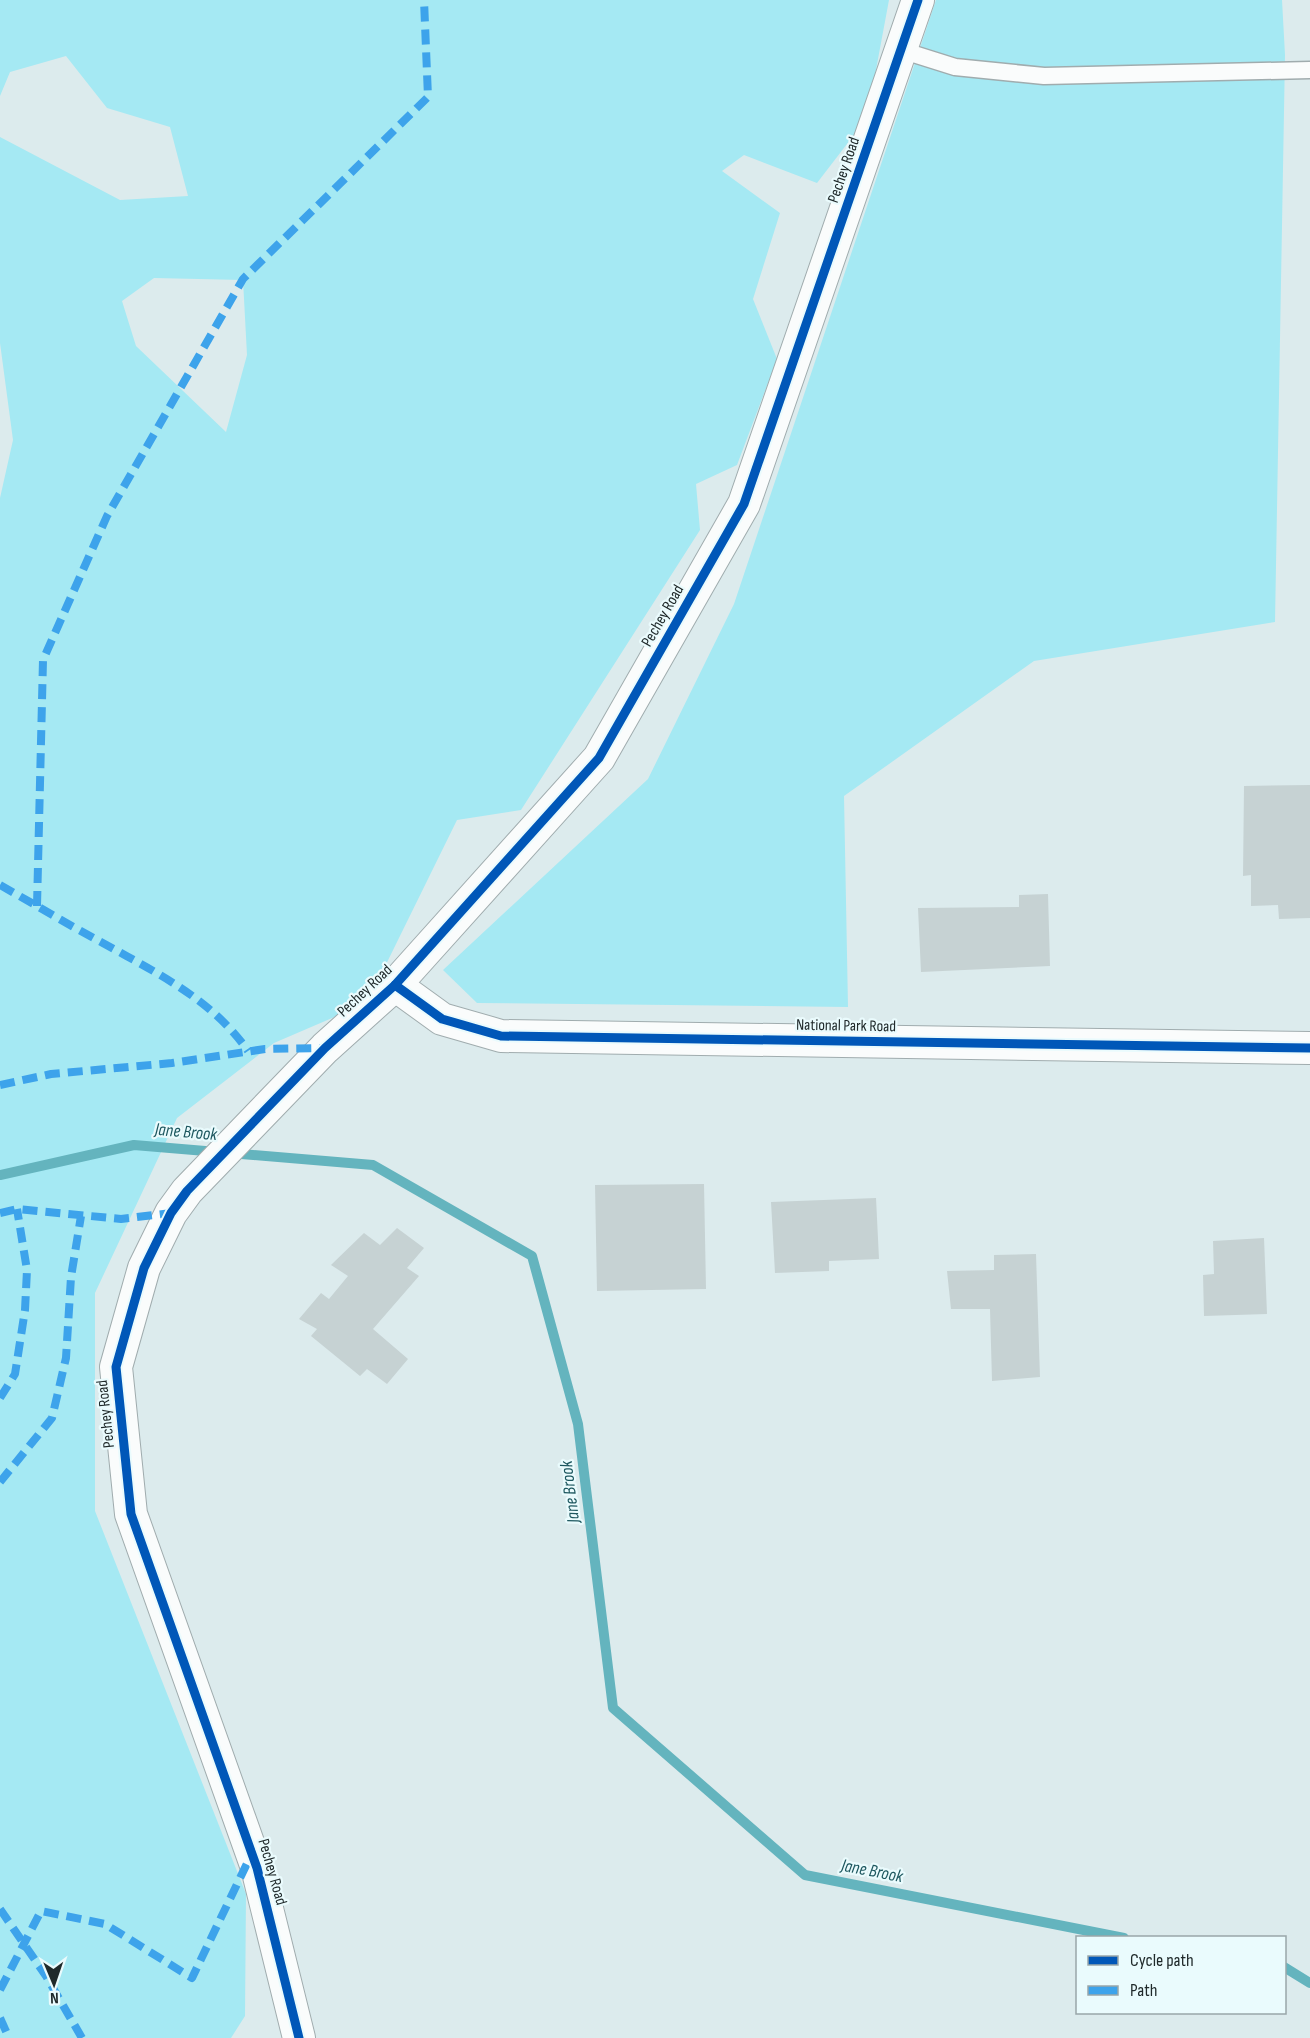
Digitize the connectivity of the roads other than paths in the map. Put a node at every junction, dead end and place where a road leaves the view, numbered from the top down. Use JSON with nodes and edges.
{"nodes":[{"id":1,"x":918,"y":0,"type":"edge"},
{"id":2,"x":901,"y":50,"type":"junction"},
{"id":3,"x":1310,"y":70,"type":"edge"},
{"id":4,"x":395,"y":985,"type":"junction"},
{"id":5,"x":1310,"y":1048,"type":"edge"},
{"id":6,"x":299,"y":2038,"type":"edge"}],
"edges":[{"from":1,"to":2,"type":"street","name":"Pechey Road"},
{"from":2,"to":3,"type":"lane"},
{"from":2,"to":4,"type":"street","name":"Pechey Road"},
{"from":4,"to":5,"type":"street","name":"National Park Road"},
{"from":4,"to":6,"type":"street","name":"Pechey Road"}]}
